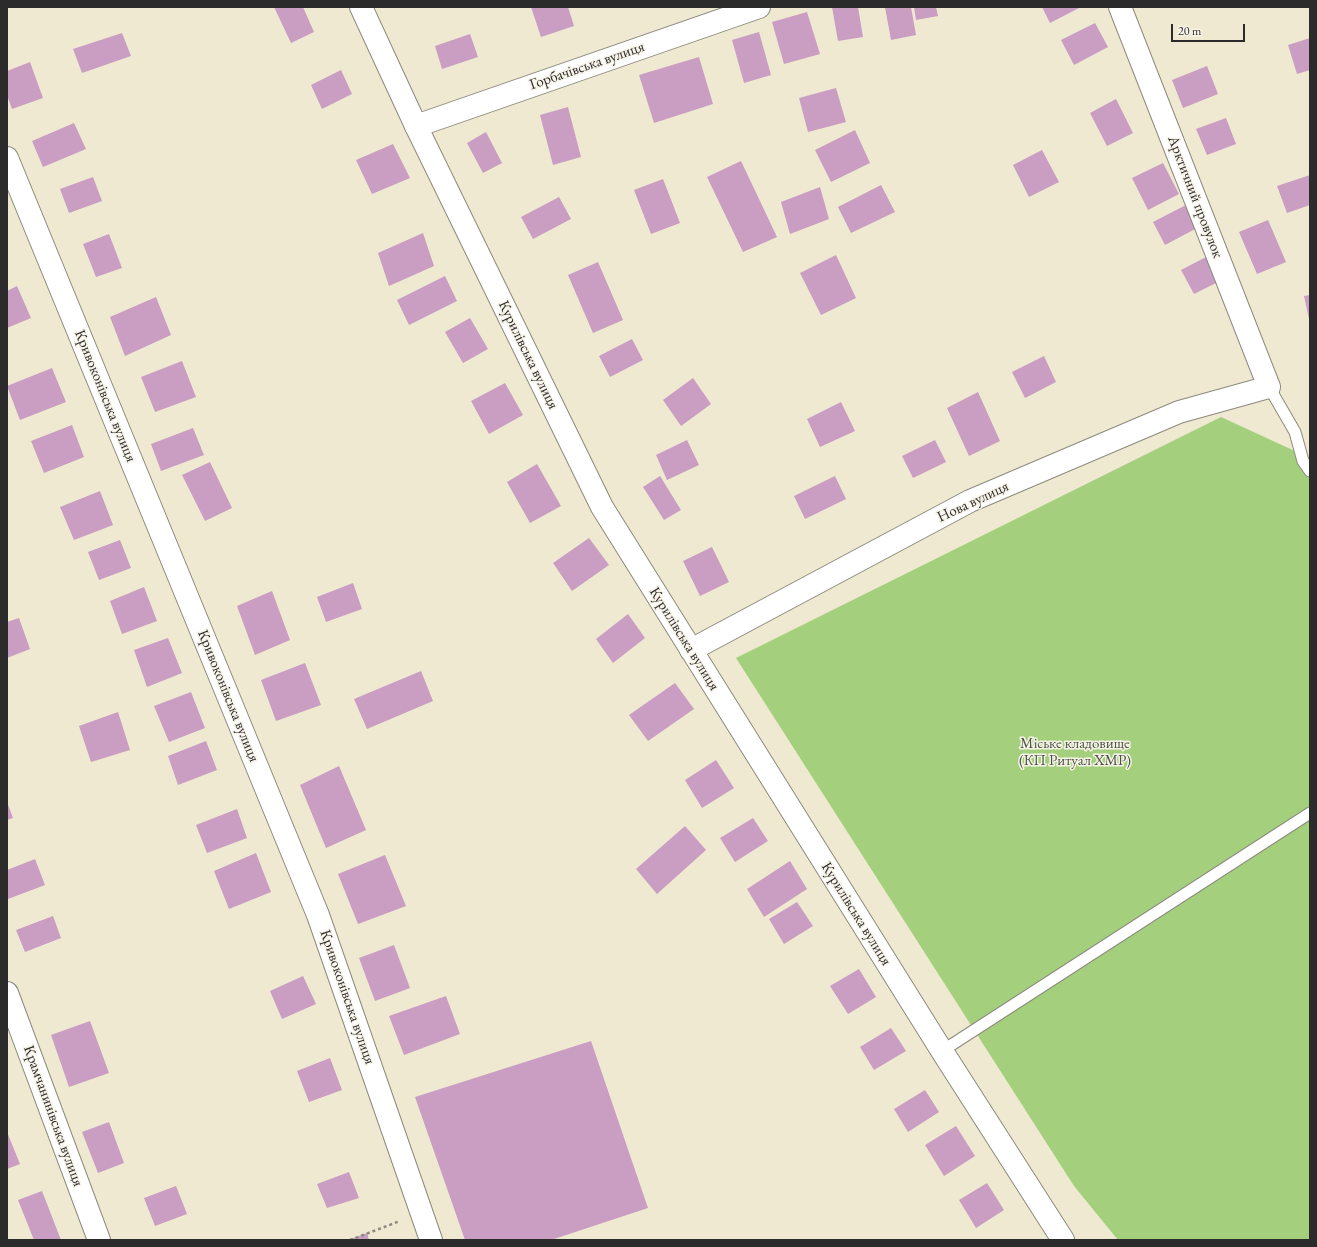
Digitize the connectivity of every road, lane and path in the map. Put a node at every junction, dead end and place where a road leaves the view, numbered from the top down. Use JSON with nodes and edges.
{"nodes":[{"id":1,"x":360,"y":7,"type":"edge"},
{"id":2,"x":759,"y":7,"type":"edge"},
{"id":3,"x":1120,"y":7,"type":"edge"},
{"id":4,"x":416,"y":126,"type":"junction"},
{"id":5,"x":7,"y":158,"type":"edge"},
{"id":6,"x":1269,"y":387,"type":"junction"},
{"id":7,"x":1310,"y":471,"type":"edge"},
{"id":8,"x":691,"y":650,"type":"junction"},
{"id":9,"x":1310,"y":813,"type":"edge"},
{"id":10,"x":7,"y":993,"type":"edge"},
{"id":11,"x":942,"y":1051,"type":"junction"},
{"id":12,"x":422,"y":1211,"type":"junction"},
{"id":13,"x":99,"y":1240,"type":"edge"},
{"id":14,"x":350,"y":1240,"type":"edge"},
{"id":15,"x":431,"y":1240,"type":"edge"},
{"id":16,"x":1062,"y":1240,"type":"edge"}],
"edges":[{"from":1,"to":4,"type":"street","name":"Курилівська вулиця"},
{"from":2,"to":4,"type":"street","name":"Горбачівська вулиця"},
{"from":3,"to":6,"type":"street","name":"Арктичний провулок"},
{"from":4,"to":8,"type":"street","name":"Курилівська вулиця"},
{"from":5,"to":12,"type":"street","name":"Кривоконівська вулиця"},
{"from":6,"to":7,"type":"lane"},
{"from":6,"to":8,"type":"street","name":"Нова вулиця"},
{"from":8,"to":11,"type":"street","name":"Курилівська вулиця"},
{"from":9,"to":11,"type":"lane"},
{"from":10,"to":13,"type":"street","name":"Крамчанинівська вулиця"},
{"from":11,"to":16,"type":"street","name":"Курилівська вулиця"},
{"from":12,"to":14,"type":"path"},
{"from":12,"to":15,"type":"street","name":"Кривоконівська вулиця"}]}
